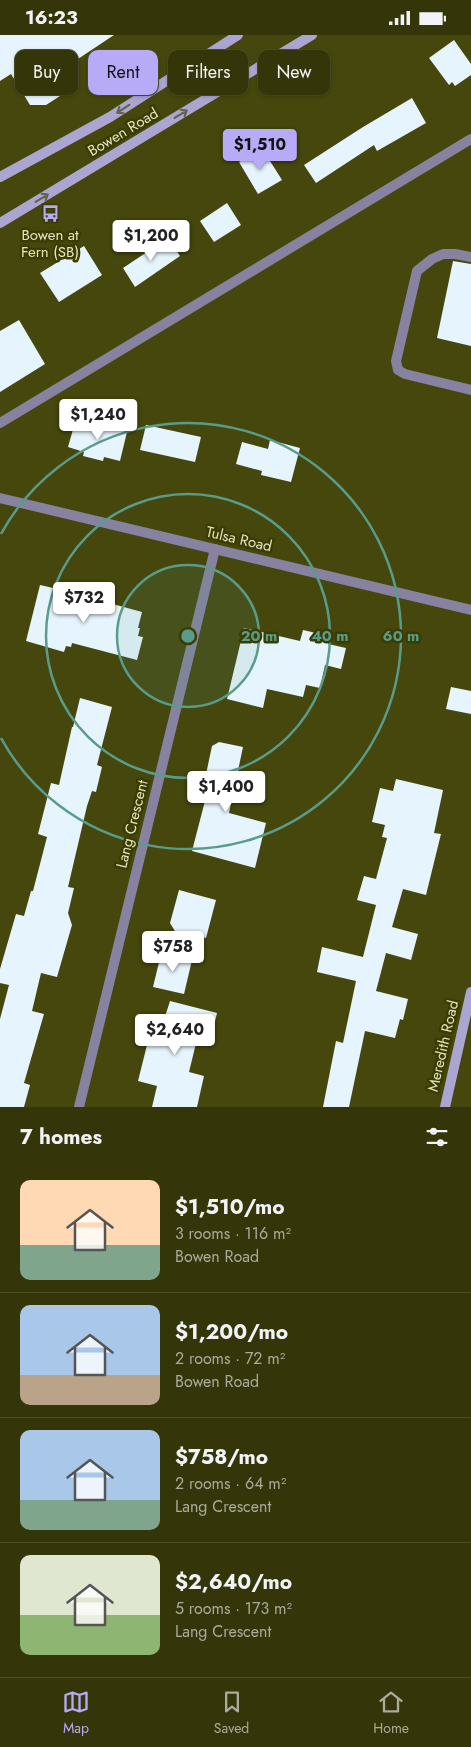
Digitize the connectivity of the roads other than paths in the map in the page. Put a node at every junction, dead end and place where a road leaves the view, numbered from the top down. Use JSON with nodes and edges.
{"nodes":[{"id":1,"x":238,"y":35,"type":"edge"},
{"id":2,"x":312,"y":35,"type":"edge"},
{"id":3,"x":471,"y":139,"type":"edge"},
{"id":4,"x":0,"y":177,"type":"edge"},
{"id":5,"x":0,"y":223,"type":"edge"},
{"id":6,"x":471,"y":257,"type":"edge"},
{"id":7,"x":471,"y":390,"type":"edge"},
{"id":8,"x":0,"y":423,"type":"edge"},
{"id":9,"x":0,"y":498,"type":"edge"},
{"id":10,"x":215,"y":549,"type":"junction"},
{"id":11,"x":471,"y":610,"type":"edge"},
{"id":12,"x":471,"y":992,"type":"edge"},
{"id":13,"x":79,"y":1107,"type":"edge"},
{"id":14,"x":444,"y":1107,"type":"edge"}],
"edges":[{"from":1,"to":4,"type":"main road","name":"Bowen Road","one_way":true},
{"from":5,"to":2,"type":"main road","name":"Bowen Road","one_way":true},
{"from":3,"to":8,"type":"street"},
{"from":6,"to":7,"type":"street"},
{"from":9,"to":10,"type":"street","name":"Tulsa Road"},
{"from":10,"to":11,"type":"street","name":"Tulsa Road"},
{"from":10,"to":13,"type":"street","name":"Lang Crescent"},
{"from":12,"to":14,"type":"main road","name":"Meredith Road"}]}
